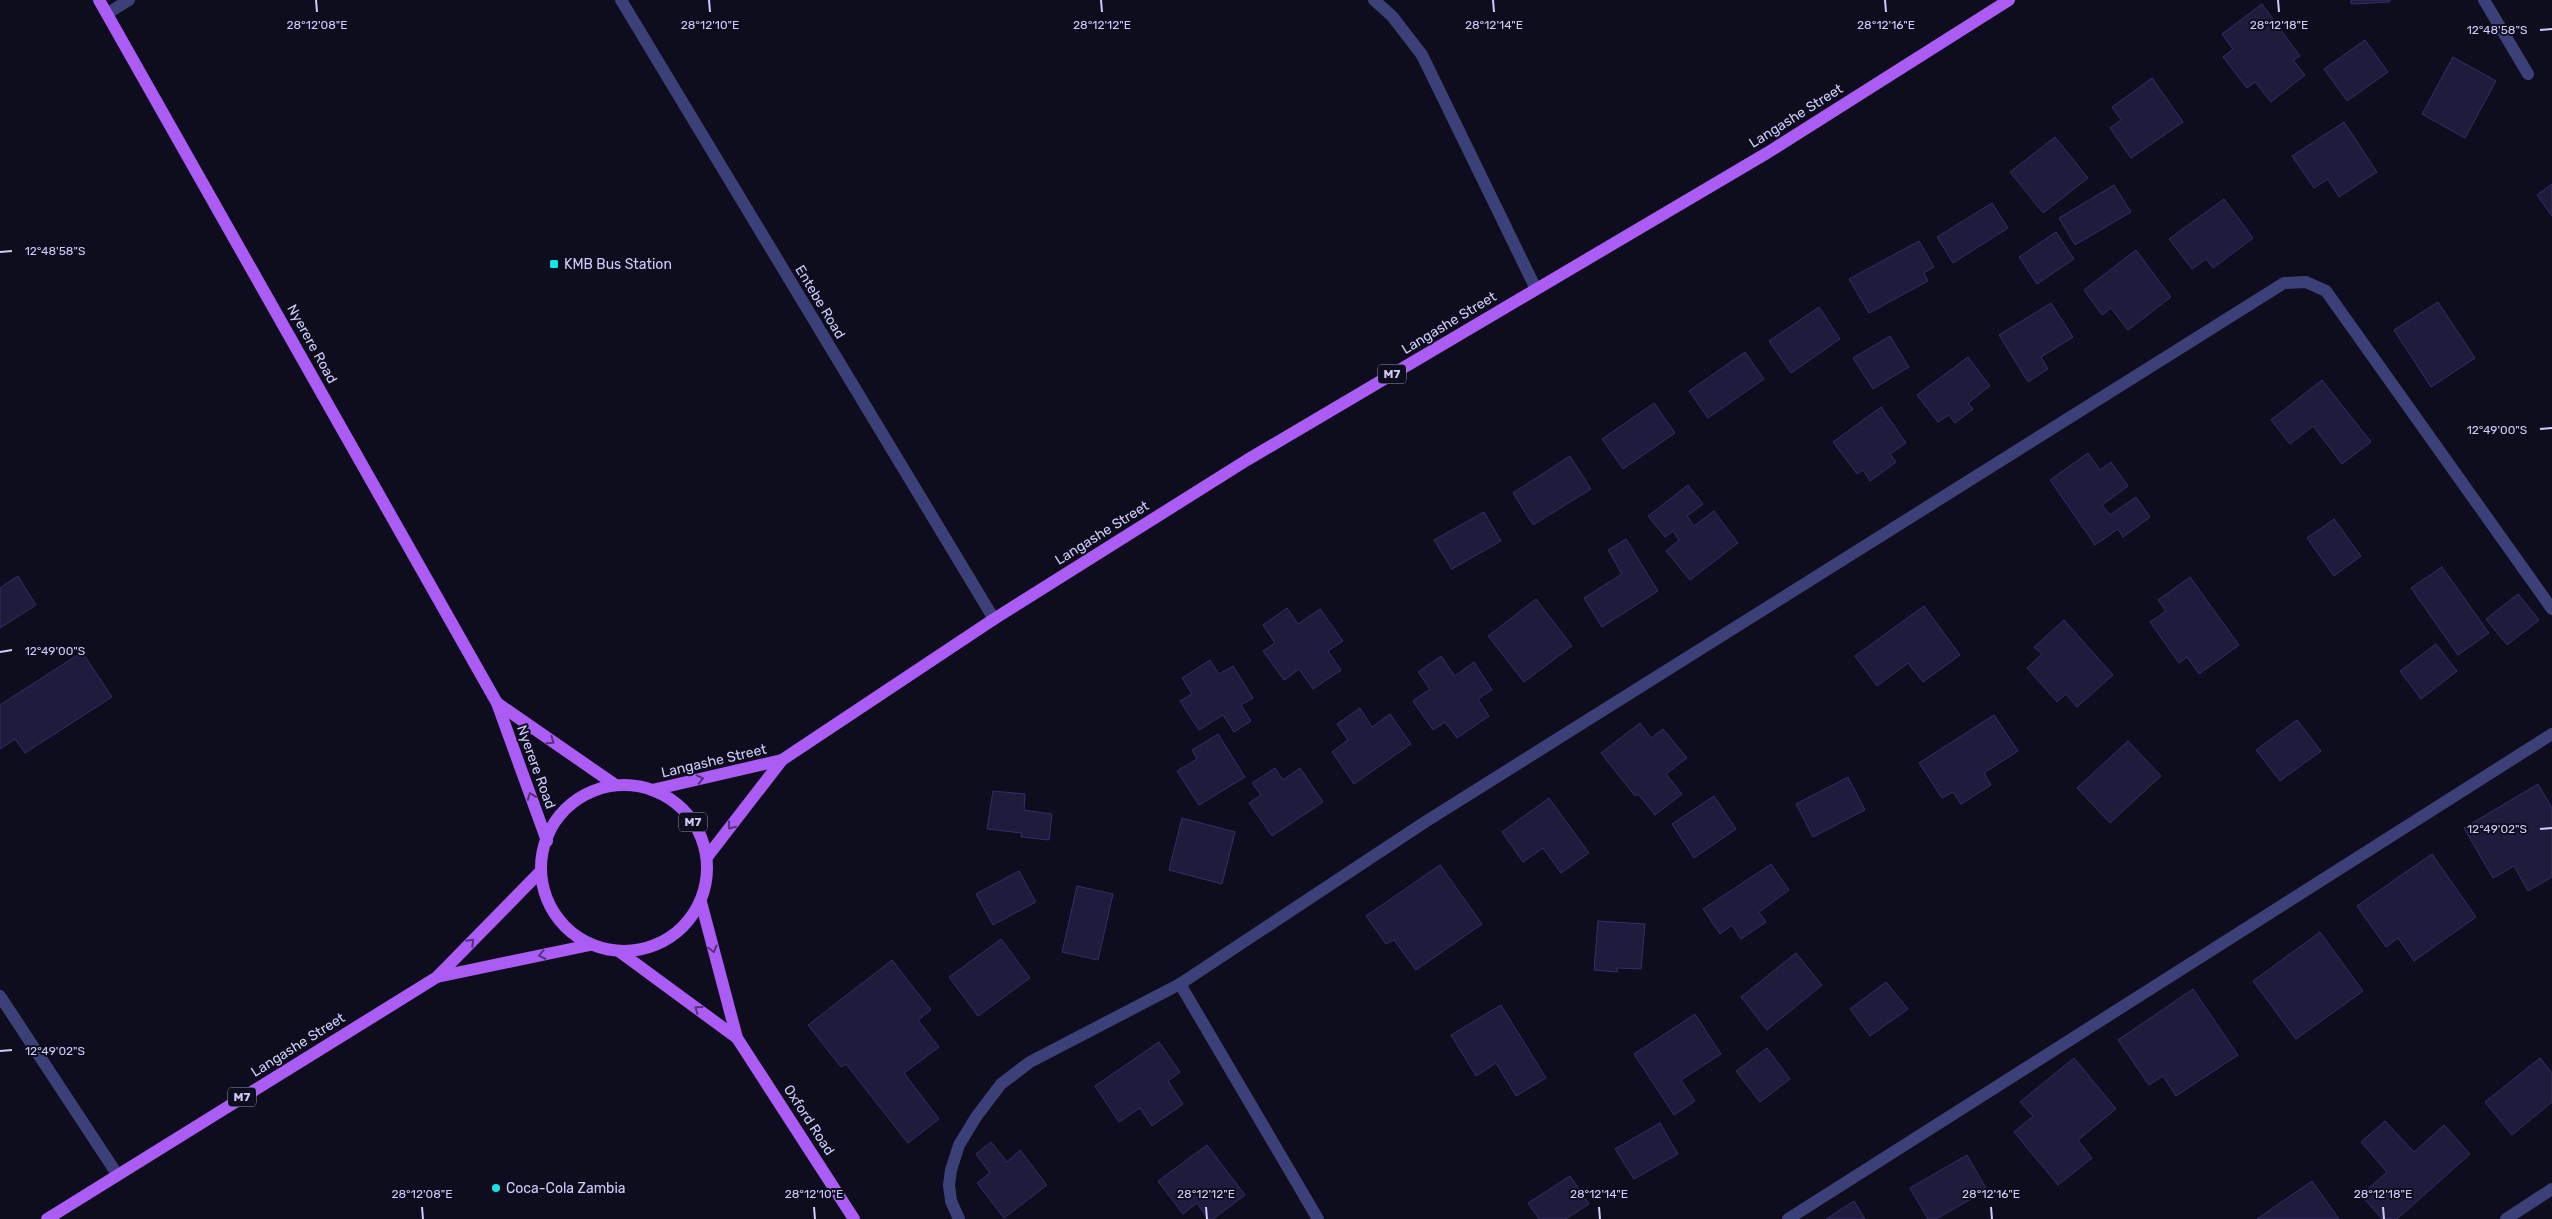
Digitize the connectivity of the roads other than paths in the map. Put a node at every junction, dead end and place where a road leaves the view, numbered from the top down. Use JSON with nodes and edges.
{"nodes":[{"id":1,"x":99,"y":0,"type":"edge"},
{"id":2,"x":129,"y":0,"type":"edge"},
{"id":3,"x":621,"y":0,"type":"edge"},
{"id":4,"x":1374,"y":0,"type":"edge"},
{"id":5,"x":2009,"y":0,"type":"edge"},
{"id":6,"x":2484,"y":0,"type":"edge"},
{"id":7,"x":108,"y":13,"type":"junction"},
{"id":8,"x":2528,"y":74,"type":"dead end"},
{"id":9,"x":1536,"y":289,"type":"junction"},
{"id":10,"x":2552,"y":609,"type":"edge"},
{"id":11,"x":994,"y":619,"type":"junction"},
{"id":12,"x":497,"y":703,"type":"junction"},
{"id":13,"x":2552,"y":734,"type":"edge"},
{"id":14,"x":782,"y":760,"type":"junction"},
{"id":15,"x":614,"y":784,"type":"junction"},
{"id":16,"x":652,"y":790,"type":"junction"},
{"id":17,"x":547,"y":841,"type":"junction"},
{"id":18,"x":707,"y":857,"type":"junction"},
{"id":19,"x":541,"y":871,"type":"junction"},
{"id":20,"x":701,"y":902,"type":"junction"},
{"id":21,"x":590,"y":945,"type":"junction"},
{"id":22,"x":620,"y":952,"type":"junction"},
{"id":23,"x":437,"y":977,"type":"junction"},
{"id":24,"x":1180,"y":984,"type":"junction"},
{"id":25,"x":0,"y":996,"type":"edge"},
{"id":26,"x":737,"y":1038,"type":"junction"},
{"id":27,"x":117,"y":1174,"type":"junction"},
{"id":28,"x":2552,"y":1189,"type":"edge"},
{"id":29,"x":47,"y":1219,"type":"edge"},
{"id":30,"x":854,"y":1219,"type":"edge"},
{"id":31,"x":959,"y":1219,"type":"edge"},
{"id":32,"x":1318,"y":1219,"type":"edge"},
{"id":33,"x":1788,"y":1219,"type":"edge"},
{"id":34,"x":2506,"y":1219,"type":"edge"}],
"edges":[{"from":1,"to":7,"type":"main road","name":"Nyerere Road"},
{"from":2,"to":7,"type":"street"},
{"from":3,"to":11,"type":"street","name":"Entebe Road"},
{"from":4,"to":9,"type":"street"},
{"from":5,"to":9,"type":"main road","name":"Langashe Street","number":"M7"},
{"from":6,"to":8,"type":"street"},
{"from":7,"to":12,"type":"main road","name":"Nyerere Road"},
{"from":9,"to":11,"type":"main road","name":"Langashe Street","number":"M7"},
{"from":10,"to":24,"type":"street"},
{"from":11,"to":14,"type":"main road","name":"Langashe Street","number":"M7"},
{"from":12,"to":15,"type":"main road","name":"Nyerere Road","one_way":true},
{"from":17,"to":12,"type":"main road","name":"Nyerere Road","one_way":true},
{"from":13,"to":33,"type":"street"},
{"from":16,"to":14,"type":"main road","name":"Langashe Street","number":"M7","one_way":true},
{"from":14,"to":18,"type":"main road","name":"Langashe Street","number":"M7","one_way":true},
{"from":15,"to":16,"type":"main road","number":"M7"},
{"from":15,"to":17,"type":"main road","number":"M7"},
{"from":16,"to":18,"type":"main road","number":"M7"},
{"from":17,"to":19,"type":"main road","number":"M7"},
{"from":18,"to":20,"type":"main road","number":"M7"},
{"from":19,"to":21,"type":"main road","number":"M7"},
{"from":23,"to":19,"type":"main road","name":"Langashe Street","number":"M7","one_way":true},
{"from":20,"to":22,"type":"main road","number":"M7"},
{"from":20,"to":26,"type":"main road","name":"Oxford Road","one_way":true},
{"from":21,"to":22,"type":"main road","number":"M7"},
{"from":21,"to":23,"type":"main road","name":"Langashe Street","number":"M7","one_way":true},
{"from":26,"to":22,"type":"main road","name":"Oxford Road","one_way":true},
{"from":23,"to":27,"type":"main road","name":"Langashe Street","number":"M7"},
{"from":24,"to":31,"type":"street"},
{"from":24,"to":32,"type":"street"},
{"from":25,"to":27,"type":"street"},
{"from":26,"to":30,"type":"main road","name":"Oxford Road"},
{"from":27,"to":29,"type":"main road","name":"Langashe Street","number":"M7"},
{"from":28,"to":34,"type":"street"}]}
